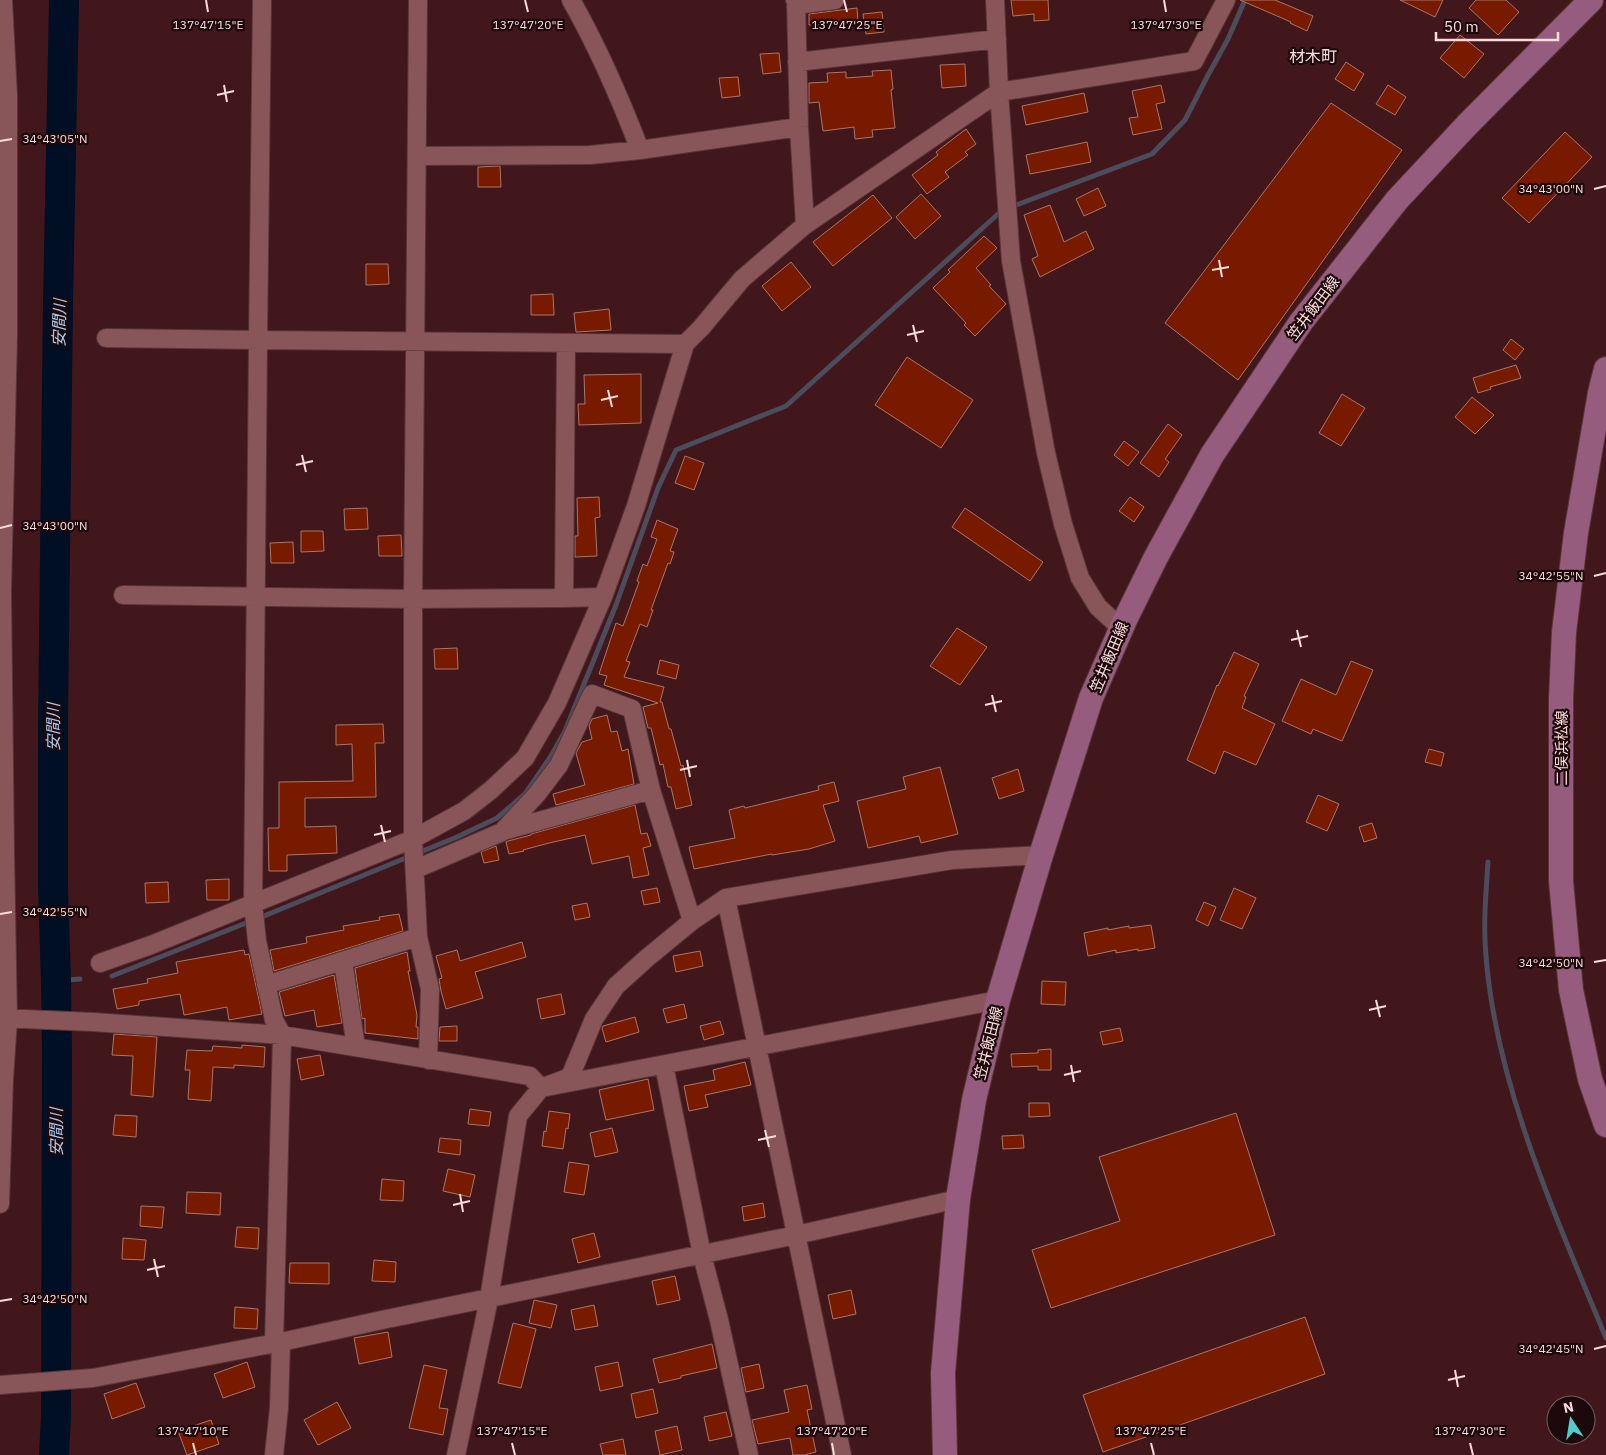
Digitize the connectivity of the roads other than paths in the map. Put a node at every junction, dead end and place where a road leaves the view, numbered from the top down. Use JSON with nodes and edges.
{"nodes":[{"id":1,"x":3,"y":0,"type":"edge"},
{"id":2,"x":262,"y":0,"type":"edge"},
{"id":3,"x":418,"y":0,"type":"edge"},
{"id":4,"x":571,"y":0,"type":"edge"},
{"id":5,"x":836,"y":0,"type":"edge"},
{"id":6,"x":995,"y":0,"type":"edge"},
{"id":7,"x":1226,"y":0,"type":"edge"},
{"id":8,"x":1591,"y":0,"type":"edge"},
{"id":9,"x":795,"y":1,"type":"edge"},
{"id":10,"x":997,"y":39,"type":"junction"},
{"id":11,"x":797,"y":62,"type":"junction"},
{"id":12,"x":999,"y":92,"type":"junction"},
{"id":13,"x":4,"y":96,"type":"edge"},
{"id":14,"x":799,"y":127,"type":"junction"},
{"id":15,"x":640,"y":150,"type":"junction"},
{"id":16,"x":417,"y":156,"type":"junction"},
{"id":17,"x":805,"y":225,"type":"junction"},
{"id":18,"x":4,"y":336,"type":"edge"},
{"id":19,"x":106,"y":338,"type":"dead end"},
{"id":20,"x":258,"y":340,"type":"junction"},
{"id":21,"x":416,"y":341,"type":"junction"},
{"id":22,"x":566,"y":343,"type":"junction"},
{"id":23,"x":685,"y":344,"type":"junction"},
{"id":24,"x":1606,"y":369,"type":"edge"},
{"id":25,"x":1,"y":592,"type":"edge"},
{"id":26,"x":123,"y":595,"type":"dead end"},
{"id":27,"x":255,"y":597,"type":"junction"},
{"id":28,"x":603,"y":597,"type":"junction"},
{"id":29,"x":414,"y":598,"type":"junction"},
{"id":30,"x":564,"y":598,"type":"junction"},
{"id":31,"x":1121,"y":628,"type":"junction"},
{"id":32,"x":651,"y":790,"type":"junction"},
{"id":33,"x":502,"y":832,"type":"junction"},
{"id":34,"x":413,"y":842,"type":"junction"},
{"id":35,"x":2,"y":852,"type":"edge"},
{"id":36,"x":1041,"y":855,"type":"junction"},
{"id":37,"x":416,"y":868,"type":"junction"},
{"id":38,"x":726,"y":898,"type":"junction"},
{"id":39,"x":253,"y":906,"type":"junction"},
{"id":40,"x":692,"y":921,"type":"junction"},
{"id":41,"x":418,"y":937,"type":"junction"},
{"id":42,"x":343,"y":961,"type":"junction"},
{"id":43,"x":100,"y":963,"type":"dead end"},
{"id":44,"x":266,"y":985,"type":"junction"},
{"id":45,"x":998,"y":1000,"type":"junction"},
{"id":46,"x":10,"y":1019,"type":"edge"},
{"id":47,"x":282,"y":1035,"type":"junction"},
{"id":48,"x":757,"y":1046,"type":"junction"},
{"id":49,"x":356,"y":1047,"type":"junction"},
{"id":50,"x":428,"y":1060,"type":"junction"},
{"id":51,"x":664,"y":1065,"type":"junction"},
{"id":52,"x":2,"y":1080,"type":"edge"},
{"id":53,"x":541,"y":1088,"type":"junction"},
{"id":54,"x":1606,"y":1125,"type":"edge"},
{"id":55,"x":958,"y":1199,"type":"junction"},
{"id":56,"x":0,"y":1204,"type":"edge"},
{"id":57,"x":796,"y":1235,"type":"junction"},
{"id":58,"x":702,"y":1255,"type":"junction"},
{"id":59,"x":489,"y":1299,"type":"junction"},
{"id":60,"x":277,"y":1343,"type":"junction"},
{"id":61,"x":7,"y":1384,"type":"edge"},
{"id":62,"x":274,"y":1455,"type":"edge"},
{"id":63,"x":456,"y":1455,"type":"edge"},
{"id":64,"x":749,"y":1455,"type":"edge"},
{"id":65,"x":842,"y":1455,"type":"edge"},
{"id":66,"x":945,"y":1455,"type":"edge"}],
"edges":[{"from":1,"to":13,"type":"street"},
{"from":2,"to":20,"type":"street"},
{"from":3,"to":16,"type":"street"},
{"from":4,"to":15,"type":"street"},
{"from":5,"to":9,"type":"street"},
{"from":6,"to":10,"type":"street"},
{"from":7,"to":12,"type":"street"},
{"from":8,"to":31,"type":"main road","name":"笠井飯田線"},
{"from":9,"to":11,"type":"street"},
{"from":10,"to":11,"type":"street"},
{"from":10,"to":12,"type":"street"},
{"from":11,"to":14,"type":"street"},
{"from":12,"to":17,"type":"street"},
{"from":12,"to":31,"type":"street"},
{"from":13,"to":18,"type":"street"},
{"from":14,"to":15,"type":"street"},
{"from":14,"to":17,"type":"street"},
{"from":15,"to":16,"type":"street"},
{"from":16,"to":21,"type":"street"},
{"from":17,"to":23,"type":"street"},
{"from":18,"to":25,"type":"street"},
{"from":19,"to":20,"type":"street"},
{"from":20,"to":21,"type":"street"},
{"from":20,"to":27,"type":"street"},
{"from":21,"to":22,"type":"street"},
{"from":21,"to":29,"type":"street"},
{"from":22,"to":23,"type":"street"},
{"from":22,"to":30,"type":"street"},
{"from":23,"to":28,"type":"street"},
{"from":24,"to":54,"type":"main road","name":"二俣浜松線"},
{"from":25,"to":35,"type":"street"},
{"from":26,"to":27,"type":"street"},
{"from":27,"to":29,"type":"street"},
{"from":27,"to":39,"type":"street"},
{"from":28,"to":30,"type":"street"},
{"from":28,"to":34,"type":"street"},
{"from":29,"to":30,"type":"street"},
{"from":29,"to":34,"type":"street"},
{"from":31,"to":36,"type":"main road","name":"笠井飯田線"},
{"from":32,"to":33,"type":"street"},
{"from":32,"to":33,"type":"street"},
{"from":32,"to":40,"type":"street"},
{"from":33,"to":37,"type":"street"},
{"from":34,"to":37,"type":"street"},
{"from":34,"to":39,"type":"street"},
{"from":35,"to":46,"type":"street"},
{"from":36,"to":38,"type":"street"},
{"from":36,"to":45,"type":"main road","name":"笠井飯田線"},
{"from":37,"to":41,"type":"street"},
{"from":38,"to":40,"type":"street"},
{"from":38,"to":48,"type":"street"},
{"from":39,"to":43,"type":"street"},
{"from":39,"to":44,"type":"street"},
{"from":40,"to":53,"type":"street"},
{"from":41,"to":42,"type":"street"},
{"from":41,"to":50,"type":"street"},
{"from":42,"to":44,"type":"street"},
{"from":42,"to":49,"type":"street"},
{"from":44,"to":47,"type":"street"},
{"from":45,"to":48,"type":"street"},
{"from":45,"to":55,"type":"main road","name":"笠井飯田線"},
{"from":46,"to":47,"type":"street"},
{"from":46,"to":52,"type":"street"},
{"from":47,"to":49,"type":"street"},
{"from":47,"to":60,"type":"street"},
{"from":48,"to":51,"type":"street"},
{"from":48,"to":57,"type":"street"},
{"from":49,"to":50,"type":"street"},
{"from":50,"to":53,"type":"street"},
{"from":51,"to":53,"type":"street"},
{"from":51,"to":58,"type":"street"},
{"from":52,"to":56,"type":"street"},
{"from":53,"to":59,"type":"street"},
{"from":55,"to":57,"type":"street"},
{"from":55,"to":66,"type":"main road","name":"笠井飯田線"},
{"from":57,"to":58,"type":"street"},
{"from":57,"to":65,"type":"street"},
{"from":58,"to":59,"type":"street"},
{"from":58,"to":64,"type":"street"},
{"from":59,"to":60,"type":"street"},
{"from":59,"to":63,"type":"street"},
{"from":60,"to":61,"type":"street"},
{"from":60,"to":62,"type":"street"}]}
